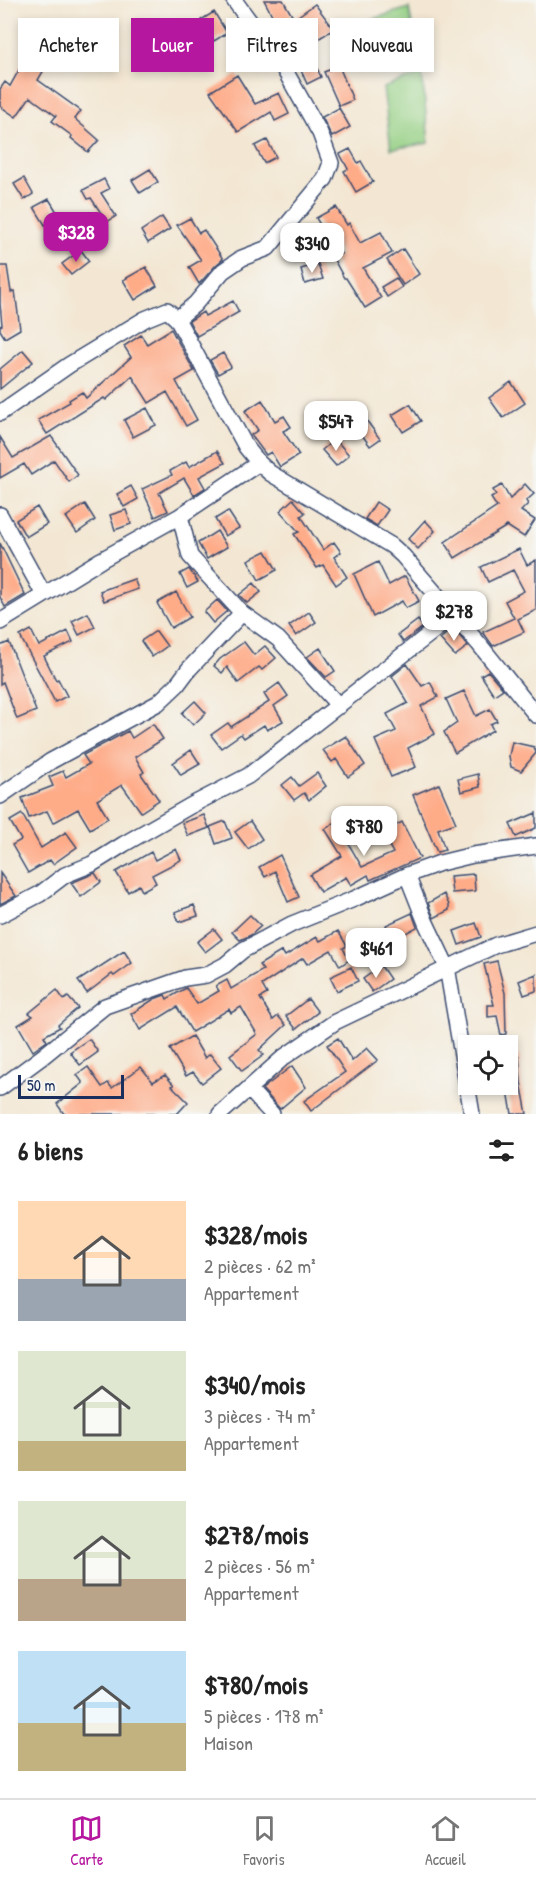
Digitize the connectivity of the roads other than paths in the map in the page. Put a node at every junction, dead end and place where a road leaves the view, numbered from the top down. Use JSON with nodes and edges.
{"nodes":[{"id":1,"x":234,"y":0,"type":"edge"},
{"id":2,"x":177,"y":319,"type":"junction"},
{"id":3,"x":0,"y":413,"type":"edge"},
{"id":4,"x":259,"y":464,"type":"junction"},
{"id":5,"x":0,"y":515,"type":"edge"},
{"id":6,"x":180,"y":516,"type":"junction"},
{"id":7,"x":44,"y":595,"type":"junction"},
{"id":8,"x":242,"y":613,"type":"junction"},
{"id":9,"x":454,"y":615,"type":"junction"},
{"id":10,"x":0,"y":622,"type":"edge"},
{"id":11,"x":339,"y":706,"type":"junction"},
{"id":12,"x":536,"y":715,"type":"edge"},
{"id":13,"x":0,"y":796,"type":"edge"},
{"id":14,"x":536,"y":846,"type":"edge"},
{"id":15,"x":407,"y":875,"type":"junction"},
{"id":16,"x":0,"y":915,"type":"edge"},
{"id":17,"x":536,"y":933,"type":"edge"},
{"id":18,"x":447,"y":967,"type":"junction"},
{"id":19,"x":0,"y":1088,"type":"edge"},
{"id":20,"x":249,"y":1089,"type":"junction"},
{"id":21,"x":220,"y":1114,"type":"edge"},
{"id":22,"x":272,"y":1114,"type":"edge"},
{"id":23,"x":471,"y":1114,"type":"edge"}],
"edges":[{"from":1,"to":2,"type":"street"},
{"from":2,"to":3,"type":"street"},
{"from":2,"to":4,"type":"street"},
{"from":4,"to":6,"type":"street"},
{"from":4,"to":9,"type":"street"},
{"from":5,"to":7,"type":"street"},
{"from":6,"to":7,"type":"street"},
{"from":6,"to":8,"type":"street"},
{"from":7,"to":10,"type":"street"},
{"from":8,"to":11,"type":"street"},
{"from":8,"to":13,"type":"street"},
{"from":9,"to":11,"type":"street"},
{"from":9,"to":12,"type":"street"},
{"from":11,"to":16,"type":"street"},
{"from":14,"to":15,"type":"street"},
{"from":15,"to":18,"type":"street"},
{"from":15,"to":19,"type":"street"},
{"from":17,"to":18,"type":"street"},
{"from":18,"to":20,"type":"street"},
{"from":18,"to":23,"type":"street"},
{"from":20,"to":21,"type":"street"},
{"from":20,"to":22,"type":"street"}]}
